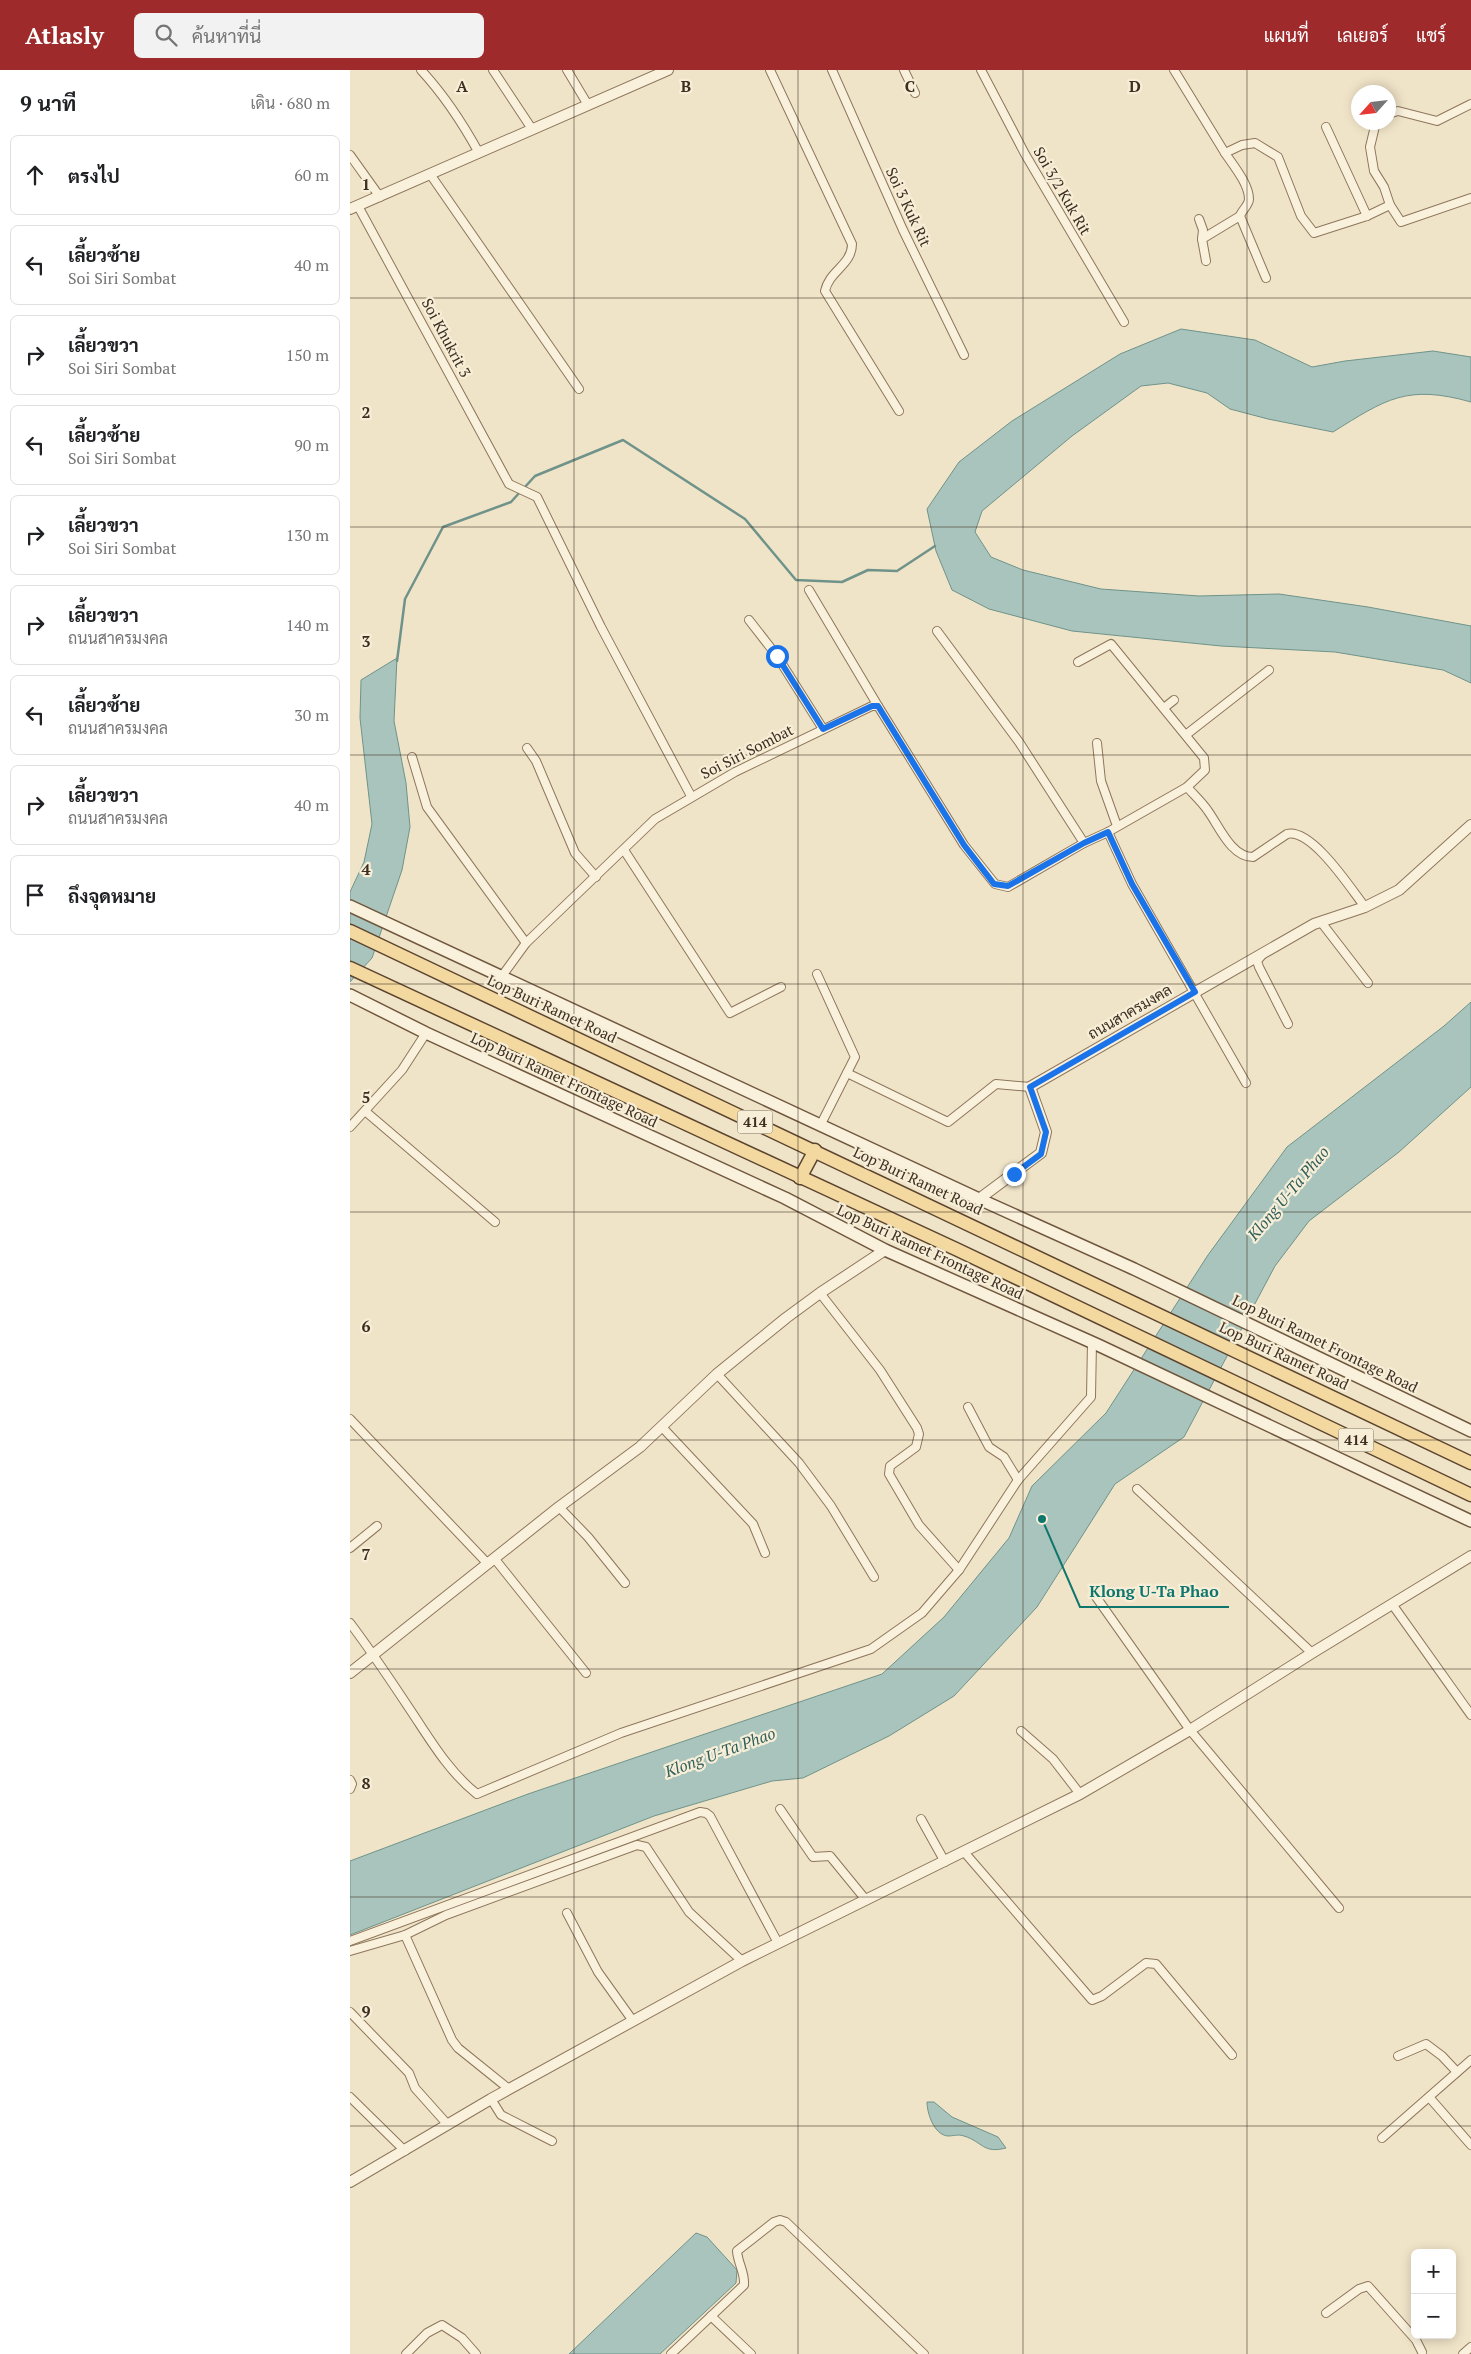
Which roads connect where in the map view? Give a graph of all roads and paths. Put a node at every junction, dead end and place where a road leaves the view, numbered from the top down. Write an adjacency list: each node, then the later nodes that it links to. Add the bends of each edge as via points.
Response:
1 (421, 70): 17 (street, via 459,115)
2 (493, 70): 15 (street)
3 (567, 70): 12 (street)
4 (668, 70): 12 (street)
5 (770, 70): 34 (street, via 852,244 849,260 830,280 825,291)
6 (832, 70): 32 (street, Soi 3 Kuk Rit, via 899,221)
7 (904, 70): 10 (street)
8 (981, 70): 31 (street, Soi 3/2 Kuk Rit, via 1024,154)
9 (1174, 70): 18 (street)
10 (915, 93)
11 (1471, 104): 13 (street, via 1438,121)
12 (588, 105): 15 (street)
13 (1396, 112)
14 (1326, 127): 26 (street)
15 (532, 129): 17 (street)
16 (1374, 130): 23 (street, via 1370,146 1374,171)
17 (479, 153): 20 (street)
18 (1225, 153): 25 (street, via 1249,197); 26 (street, via 1255,143 1278,157 1301,216 1314,233)
19 (350, 155): 21 (street)
20 (430, 174): 21 (street); 33 (street)
21 (380, 197): 24 (street)
22 (1471, 198): 23 (street, via 1401,222)
23 (1390, 205): 26 (street)
24 (354, 208): 49 (street, Soi Khukrit 3, via 509,484 537,497 601,628)
25 (1240, 216): 28 (street); 30 (street)
26 (1367, 216)
27 (1199, 219): 28 (street)
28 (1202, 239): 29 (street)
29 (1206, 261)
30 (1266, 278)
31 (1124, 322)
32 (964, 355)
33 (579, 389)
34 (899, 411)
35 (809, 590): 41 (street)
36 (749, 620): 43 (street, via 777,656)
37 (937, 630): 53 (street, via 1019,742)
38 (1078, 662): 42 (street, via 1111,644)
39 (1268, 670): 44 (street)
40 (1174, 700): 42 (street)
41 (878, 706): 43 (street, Soi Siri Sombat); 53 (street, via 964,845 994,884 1008,886)
42 (1164, 708): 44 (street)
43 (823, 729): 49 (street, Soi Siri Sombat)
44 (1187, 734): 48 (street, via 1204,758 1205,770)
45 (1097, 743): 51 (street, via 1100,781)
46 (527, 748): 55 (street, via 536,760 576,853)
47 (412, 757): 60 (street, via 427,807)
48 (1187, 787): 51 (street); 57 (street, via 1239,852 1253,857 1294,832 1323,854)
49 (691, 796): 54 (street, Soi Siri Sombat, via 655,818)
50 (1471, 825): 57 (street, ถนนสาครมงคล, via 1400,890)
51 (1117, 826): 52 (street)
52 (1108, 832): 53 (street); 67 (street, via 1132,884)
53 (1084, 843)
54 (624, 850): 55 (street, Soi Siri Sombat); 66 (street, via 730,1013)
55 (596, 877): 60 (street, Soi Siri Sombat)
56 (350, 906): 64 (main road, Lop Buri Ramet Frontage Road / 414)
57 (1366, 907): 58 (street, ถนนสาครมงคล)
58 (1321, 922): 61 (street, ถนนสาครมงคล); 65 (street)
59 (350, 931): 77 (main road, Lop Buri Ramet Road / 414)
60 (526, 943): 64 (street, Soi Siri Sombat)
61 (1262, 954): 67 (street, ถนนสาครมงคล); 69 (street, via 1257,961 1259,967)
62 (350, 968): 78 (main road, 414)
63 (817, 974): 71 (street, via 855,1057)
64 (502, 976): 75 (main road, Lop Buri Ramet Frontage Road / 414)
65 (1368, 983)
66 (782, 987)
67 (1195, 992): 72 (street); 73 (street, ถนนสาครมงคล)
68 (351, 996): 70 (main road, Lop Buri Ramet Frontage Road / 414)
69 (1288, 1024)
70 (426, 1033): 74 (street, via 402,1070); 81 (main road, Lop Buri Ramet Frontage Road / 414, via 785,1198)
71 (847, 1073): 73 (street, via 948,1122 996,1084); 75 (street)
72 (1246, 1083)
73 (1030, 1087): 79 (street, via 1046,1132 1041,1154)
74 (365, 1111): 76 (street); 80 (street)
75 (821, 1124): 79 (main road, Lop Buri Ramet Frontage Road / 414)
76 (350, 1127)
77 (815, 1150): 78 (main road); 89 (main road, Lop Buri Ramet Road / 414)
78 (800, 1178): 92 (main road, 414)
79 (978, 1199): 88 (main road, Lop Buri Ramet Frontage Road / 414, via 1134,1269)
80 (495, 1222)
81 (885, 1250): 82 (street); 83 (main road, Lop Buri Ramet Frontage Road / 414)
82 (820, 1293): 84 (street); 100 (street, via 880,1370 917,1428 916,1447 890,1466 889,1474 919,1525)
83 (1095, 1344): 90 (street, via 1091,1397); 94 (main road, Lop Buri Ramet Frontage Road / 414)
84 (717, 1374): 87 (street); 101 (street, via 799,1463)
85 (968, 1407): 90 (street, via 989,1447 1004,1457)
86 (350, 1419): 99 (street)
87 (662, 1427): 93 (street); 97 (street, via 753,1524)
88 (1471, 1431)
89 (1471, 1463)
90 (1018, 1480): 100 (street)
91 (1136, 1489): 106 (street)
92 (1471, 1495)
93 (559, 1507): 99 (street); 102 (street)
94 (1471, 1522)
95 (377, 1526): 96 (street)
96 (350, 1548)
97 (765, 1553)
98 (1471, 1556): 104 (street)
99 (491, 1561): 107 (street); 109 (street)
100 (959, 1570): 107 (street, via 922,1613 871,1649 621,1733 477,1794 461,1782 440,1755)
101 (874, 1578)
102 (625, 1583)
103 (1094, 1594): 111 (street)
104 (1392, 1604): 106 (street); 110 (street)
105 (350, 1623): 107 (street)
106 (1312, 1653): 111 (street)
107 (374, 1654): 108 (street)
108 (350, 1673)
109 (586, 1674)
110 (1471, 1715)
111 (1190, 1730): 115 (street); 121 (street)
112 (1021, 1731): 115 (street, via 1053,1759)
113 (350, 1780): 114 (street)
114 (350, 1789)
115 (1080, 1794): 118 (street)
116 (780, 1808): 120 (street, via 814,1857 830,1856)
117 (921, 1819): 119 (street)
118 (965, 1853): 119 (street); 130 (street, via 1092,2000 1146,1963 1156,1964)
119 (945, 1862): 120 (street)
120 (866, 1900): 125 (street)
121 (1339, 1908)
122 (567, 1913): 129 (street, via 598,1972)
123 (405, 1935): 126 (street); 127 (street, via 446,1916 637,1845 646,1847 690,1912); 134 (street, via 452,2040)
124 (350, 1941): 125 (street, via 700,1812 710,1816)
125 (778, 1943): 127 (street)
126 (350, 1952)
127 (742, 1961): 129 (street)
128 (350, 2012): 138 (street, via 410,2073 415,2088)
129 (633, 2021): 134 (street)
130 (1232, 2055)
131 (1398, 2056): 133 (street, via 1426,2044)
132 (1471, 2060): 133 (street)
133 (1457, 2072): 136 (street)
134 (509, 2089): 137 (street)
135 (350, 2097): 142 (street)
136 (1429, 2097): 139 (street); 141 (street)
137 (491, 2099): 138 (street); 140 (street, via 501,2115)
138 (448, 2126): 142 (street)
139 (1382, 2138)
140 (552, 2141)
141 (1471, 2145)
142 (405, 2151): 143 (street)
143 (350, 2182)
144 (1326, 2313): 147 (street, via 1368,2286 1416,2340)
145 (711, 2316): 150 (street); 151 (street); 152 (street, via 744,2285 745,2274 737,2259 737,2251 780,2220 786,2222)
146 (1471, 2347): 153 (street)
147 (1421, 2353)
148 (406, 2354): 149 (street, via 427,2333 442,2325 462,2338)
149 (476, 2354)
150 (671, 2354)
151 (752, 2354)
152 (924, 2354)
153 (1463, 2354)

